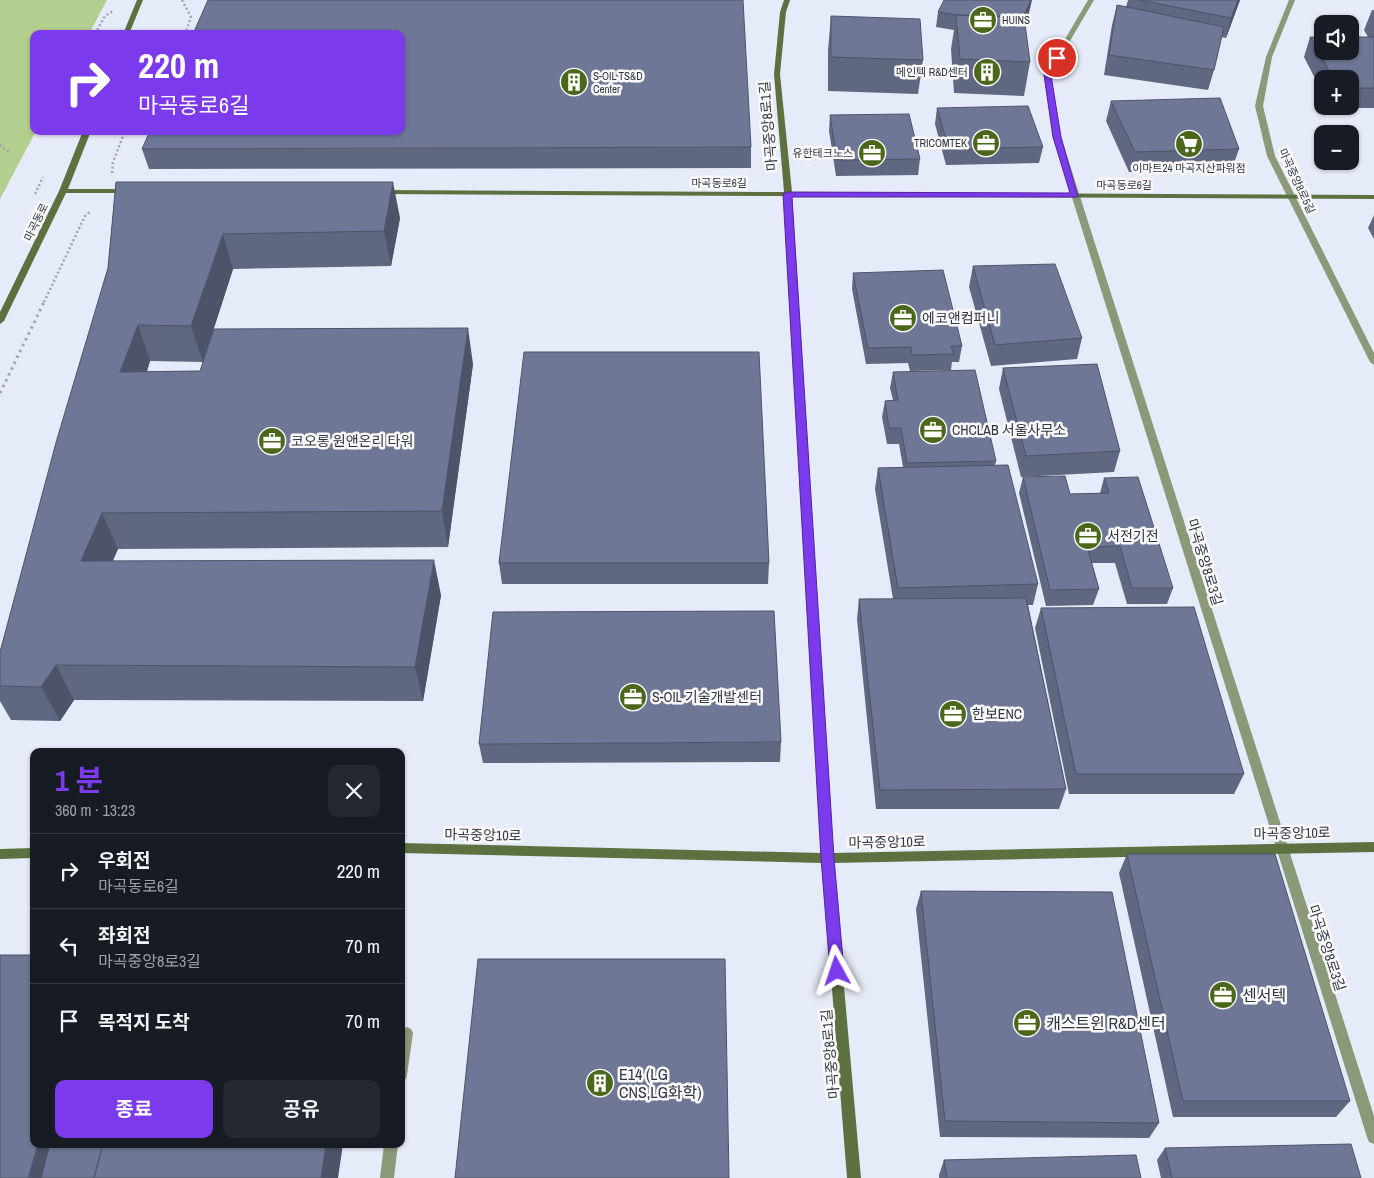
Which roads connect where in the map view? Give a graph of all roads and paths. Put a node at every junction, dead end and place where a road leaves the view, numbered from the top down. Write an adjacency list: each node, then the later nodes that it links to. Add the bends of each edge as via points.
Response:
1 (140, 0): 6 (street)
2 (182, 0): 7 (path, via 192,17)
3 (788, 0): 16 (street, 마곡중앙8로1길, via 783,12 777,74)
4 (1091, 0): 17 (street, 마곡중앙8로3길, via 1048,75 1057,137)
5 (1292, 0): 18 (street, 마곡중앙8로5길, via 1269,57 1259,106 1271,156)
6 (128, 30)
7 (187, 30)
8 (85, 135): 12 (street, 마곡동로)
9 (122, 135): 13 (path)
10 (0, 145): 11 (path)
11 (8, 152)
12 (64, 191): 13 (street); 20 (street, 마곡동로)
13 (103, 191): 14 (street); 22 (path, via 97,205 85,216)
14 (133, 191)
15 (371, 192): 16 (street, 마곡동로6길)
16 (788, 194): 17 (street, 마곡동로6길); 28 (street, 마곡중앙8로1길)
17 (1075, 196): 18 (street, 마곡동로6길); 25 (street, 마곡중앙8로3길)
18 (1292, 197): 19 (street, 마곡동로6길); 21 (street, 마곡중앙8로5길)
19 (1374, 197)
20 (0, 321)
21 (1374, 362)
22 (0, 393)
23 (1374, 847): 25 (street, 마곡중앙10로)
24 (405, 848): 28 (street, 마곡중앙10로)
25 (1281, 848): 28 (street, 마곡중앙10로); 31 (street, 마곡중앙8로3길)
26 (30, 853): 27 (street)
27 (0, 854)
28 (827, 858): 34 (street, 마곡중앙8로1길)
29 (407, 1033): 30 (street)
30 (405, 1047)
31 (1374, 1137)
32 (390, 1148): 33 (street)
33 (386, 1178)
34 (854, 1178)

